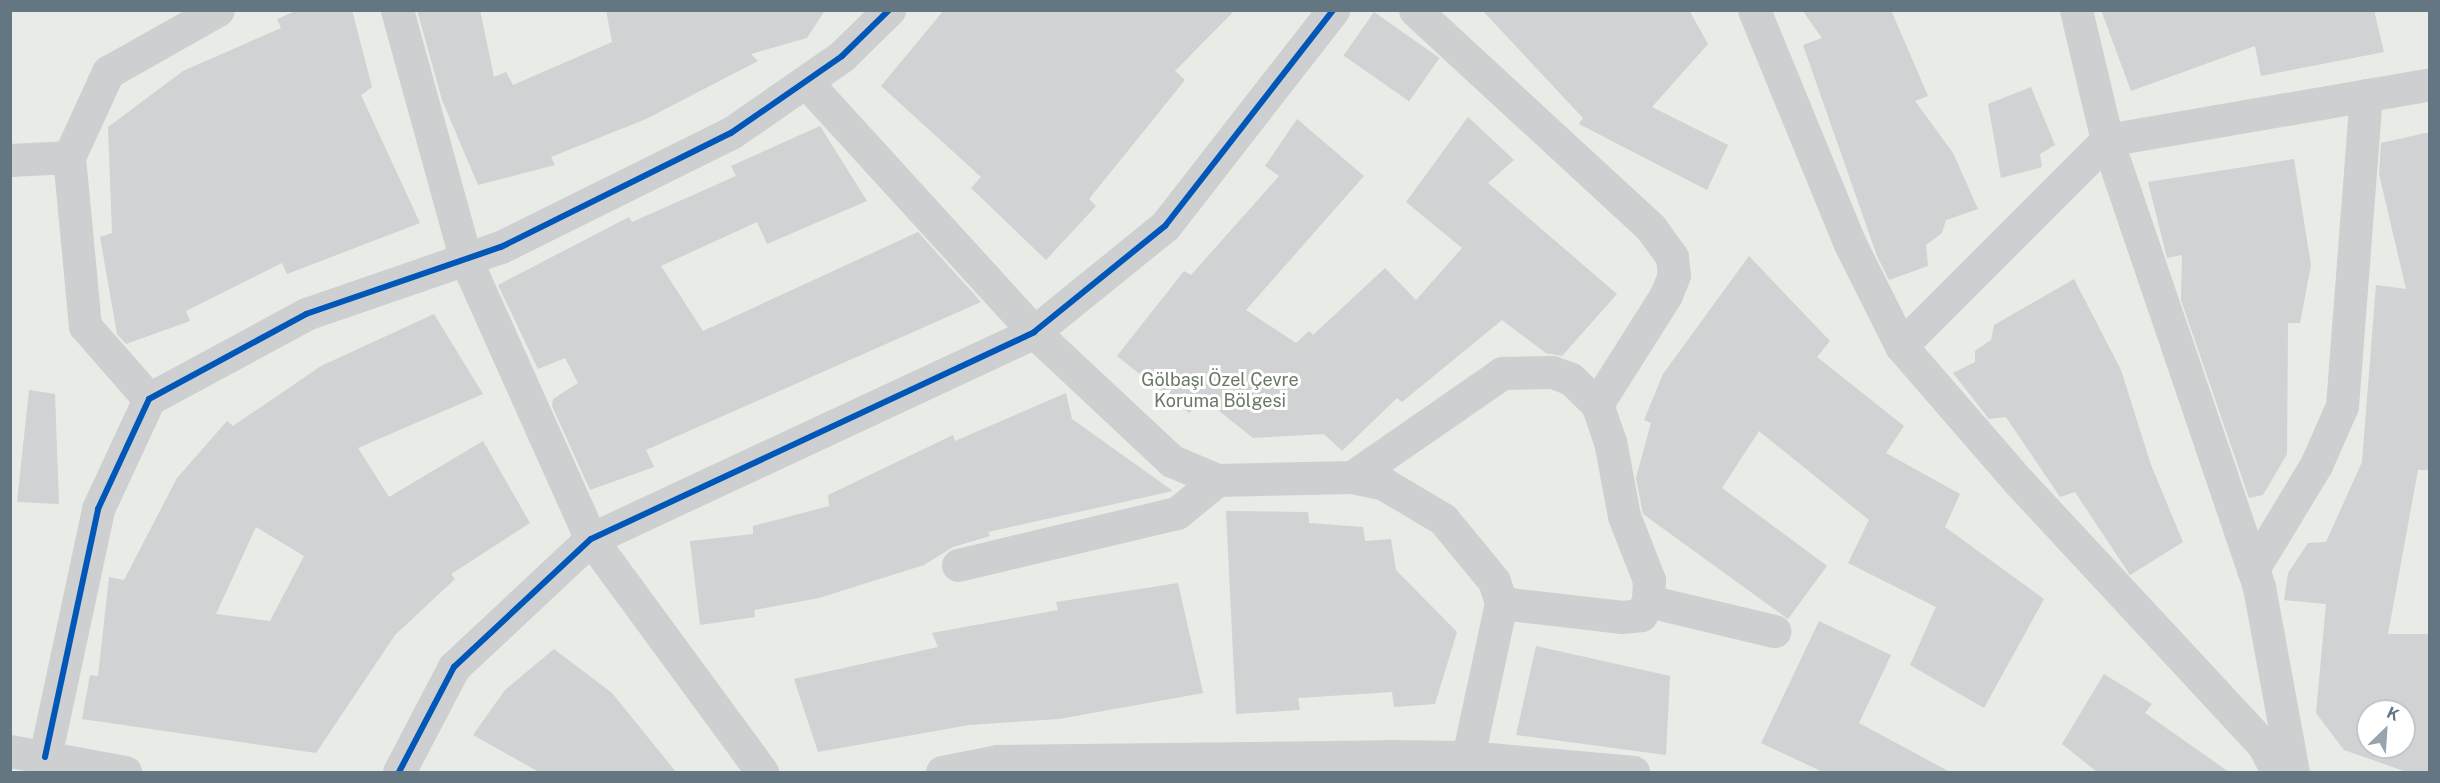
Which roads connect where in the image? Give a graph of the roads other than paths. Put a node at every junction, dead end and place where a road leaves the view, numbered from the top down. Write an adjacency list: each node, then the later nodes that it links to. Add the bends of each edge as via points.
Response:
1 (218, 10): 12 (street, via 108,72)
2 (397, 10): 14 (street)
3 (889, 10): 8 (street, via 842,56)
4 (1333, 10): 15 (street, via 1165,226)
5 (1415, 10): 18 (street, via 1651,228 1672,257 1674,275 1666,295)
6 (1754, 10): 16 (street, via 1850,244)
7 (2076, 10): 11 (street)
8 (806, 82): 14 (street, via 730,133); 15 (street)
9 (2430, 84): 10 (street)
10 (2366, 95): 11 (street); 23 (street, via 2342,406 2316,465)
11 (2107, 140): 16 (street); 23 (street)
12 (69, 157): 13 (street); 17 (street, via 85,326)
13 (10, 160)
14 (466, 260): 17 (street, via 306,314); 21 (street)
15 (1034, 332): 20 (street, via 1172,461); 21 (street)
16 (1901, 346): 36 (street, via 2019,482 2264,746)
17 (149, 399): 28 (street, via 98,509)
18 (1597, 404): 19 (street, via 1571,379 1552,372 1502,373); 24 (street, via 1624,516 1649,580)
19 (1352, 477): 20 (street); 25 (street, via 1384,484 1443,519 1494,581)
20 (1217, 480): 22 (street, via 1177,513)
21 (591, 539): 32 (street, via 454,668); 33 (street)
22 (958, 565)
23 (2253, 569): 37 (street)
24 (1648, 601): 25 (street, via 1641,615 1622,617); 26 (street)
25 (1501, 603): 29 (street)
26 (1774, 631)
27 (10, 751): 28 (street)
28 (45, 757): 31 (street)
29 (1468, 757): 30 (street); 35 (street)
30 (1387, 764): 34 (street, via 998,761)
31 (111, 771)
32 (399, 772)
33 (762, 772)
34 (942, 772)
35 (1633, 772)
36 (2277, 772)
37 (2293, 772)

